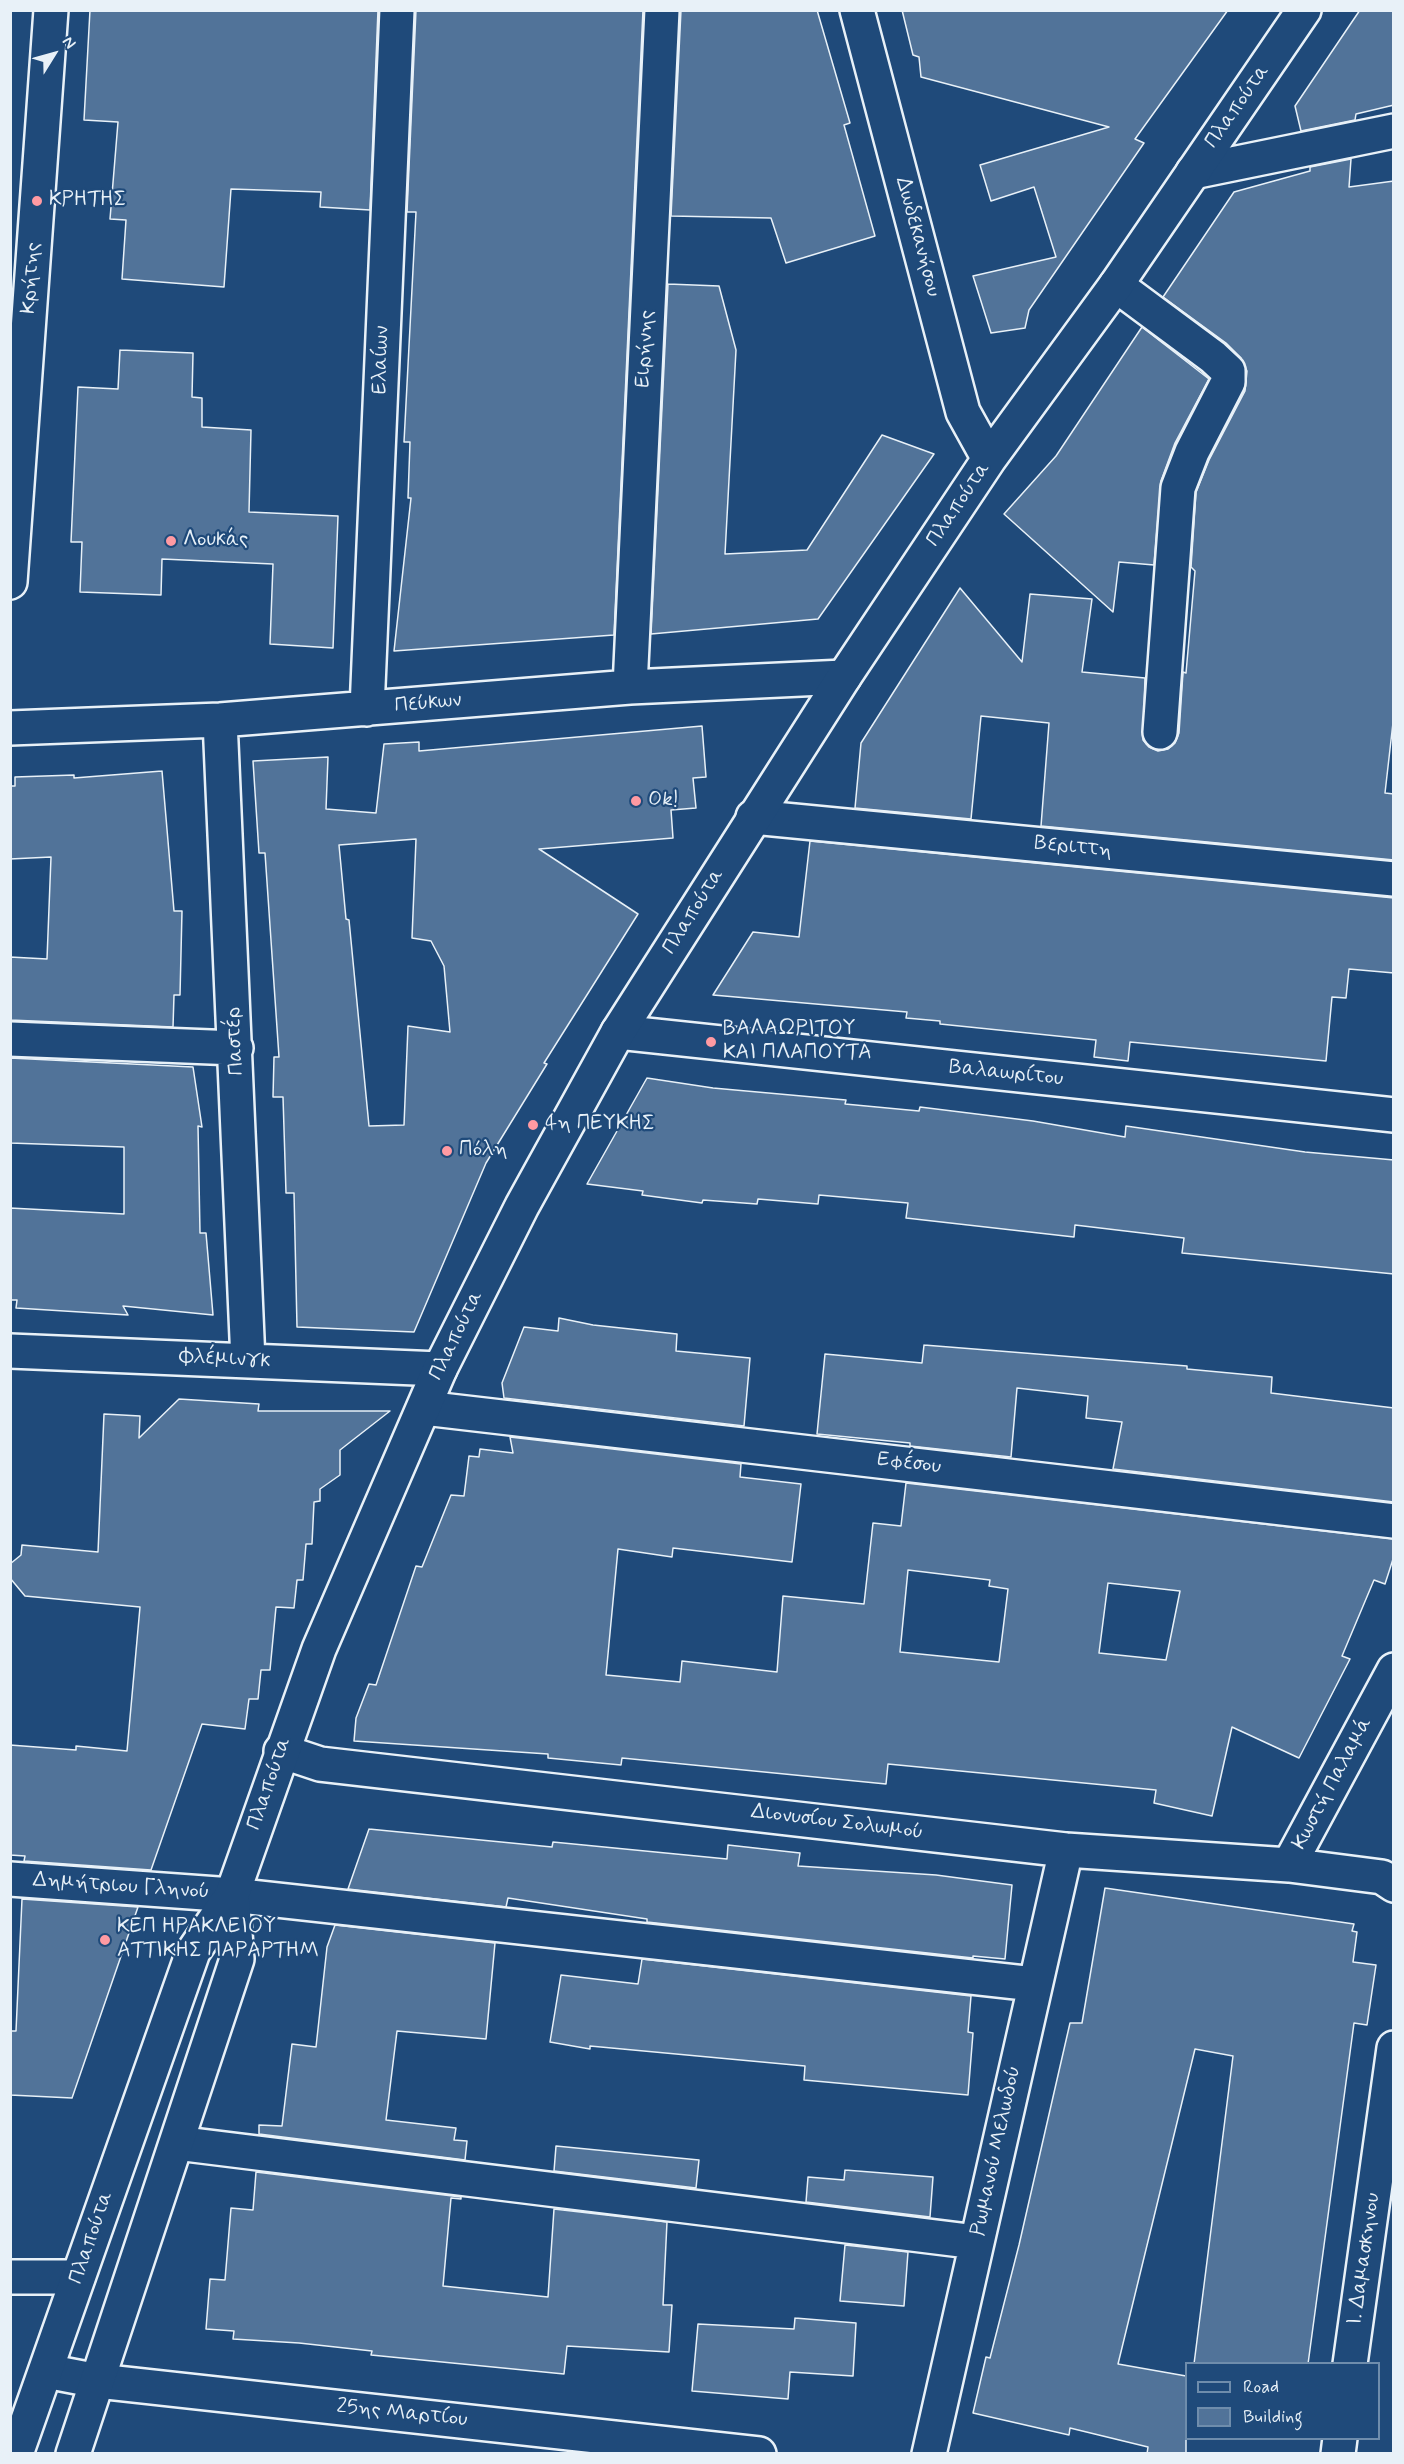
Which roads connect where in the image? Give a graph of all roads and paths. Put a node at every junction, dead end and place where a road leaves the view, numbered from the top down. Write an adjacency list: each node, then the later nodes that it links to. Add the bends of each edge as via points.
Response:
1 (51, 10): 10 (street, Κρήτης)
2 (397, 10): 13 (street, Ελαίων)
3 (662, 10): 12 (street, Ειρήνης)
4 (857, 10): 9 (street, Δωδεκανήσου, via 963,412)
5 (1304, 10): 7 (street, Πλαπούτα)
6 (1394, 131): 7 (street)
7 (1193, 172): 8 (street, Πλαπούτα)
8 (1116, 285): 9 (street, Πλαπούτα); 16 (street, via 1228,371 1228,382 1178,488)
9 (989, 459): 11 (street, Πλαπούτα)
10 (10, 582)
11 (844, 677): 12 (street, Πεύκων); 17 (street, Πλαπούτα)
12 (630, 687): 13 (street, Πεύκων)
13 (367, 709): 14 (street, Πεύκων)
14 (220, 720): 15 (street, Πεύκων); 21 (street, Παστέρ)
15 (10, 728)
16 (1160, 732)
17 (753, 817): 18 (street, Βεριττη); 19 (street, Πλαπούτα)
18 (1394, 879)
19 (618, 1032): 22 (street, Βαλαωρίτου); 25 (street, Πλαπούτα, via 522,1206)
20 (10, 1039): 21 (street)
21 (236, 1048): 24 (street, Παστέρ)
22 (1394, 1115)
23 (10, 1351): 24 (street, Φλέμινγκ)
24 (248, 1361): 25 (street, Φλέμινγκ)
25 (440, 1369): 26 (street, Πλαπούτα)
26 (423, 1408): 27 (street, Εφέσου); 29 (street, Πλαπούτα, via 319,1649)
27 (1394, 1521)
28 (1394, 1670): 31 (street, Κωστή Παλαμά)
29 (281, 1750): 30 (street, Διονυσίου Σολωμού, via 320,1764); 34 (street, Πλαπούτα)
30 (1066, 1850): 31 (street, Διονυσίου Σολωμού); 35 (street, Ρωμανού Μελωδού)
31 (1289, 1865): 33 (street, Διονυσίου Σολωμού, via 1382,1877)
32 (10, 1879): 34 (street, Δημήτριου Γληνού)
33 (1394, 1885)
34 (232, 1895): 35 (street, Δημήτριου Γληνού); 37 (street, Πλαπούτα, via 237,1959); 40 (street, Πλαπούτα, via 192,1952)
35 (1034, 1984): 38 (street, Ρωμανού Μελωδού)
36 (1394, 2048): 41 (street, Ι. Δαμασκηνου)
37 (177, 2143): 38 (street); 43 (street, Πλαπούτα)
38 (977, 2242): 47 (street, Ρωμανού Μελωδού)
39 (10, 2277): 40 (street)
40 (78, 2277): 42 (street, Πλαπούτα)
41 (1350, 2362)
42 (46, 2371): 43 (street, 25ης Μαρτίου); 44 (street, Πλαπούτα)
43 (98, 2381): 45 (street, Πλαπούτα); 46 (street, 25ης Μαρτίου)
44 (16, 2454)
45 (73, 2454)
46 (759, 2454)
47 (929, 2454)

